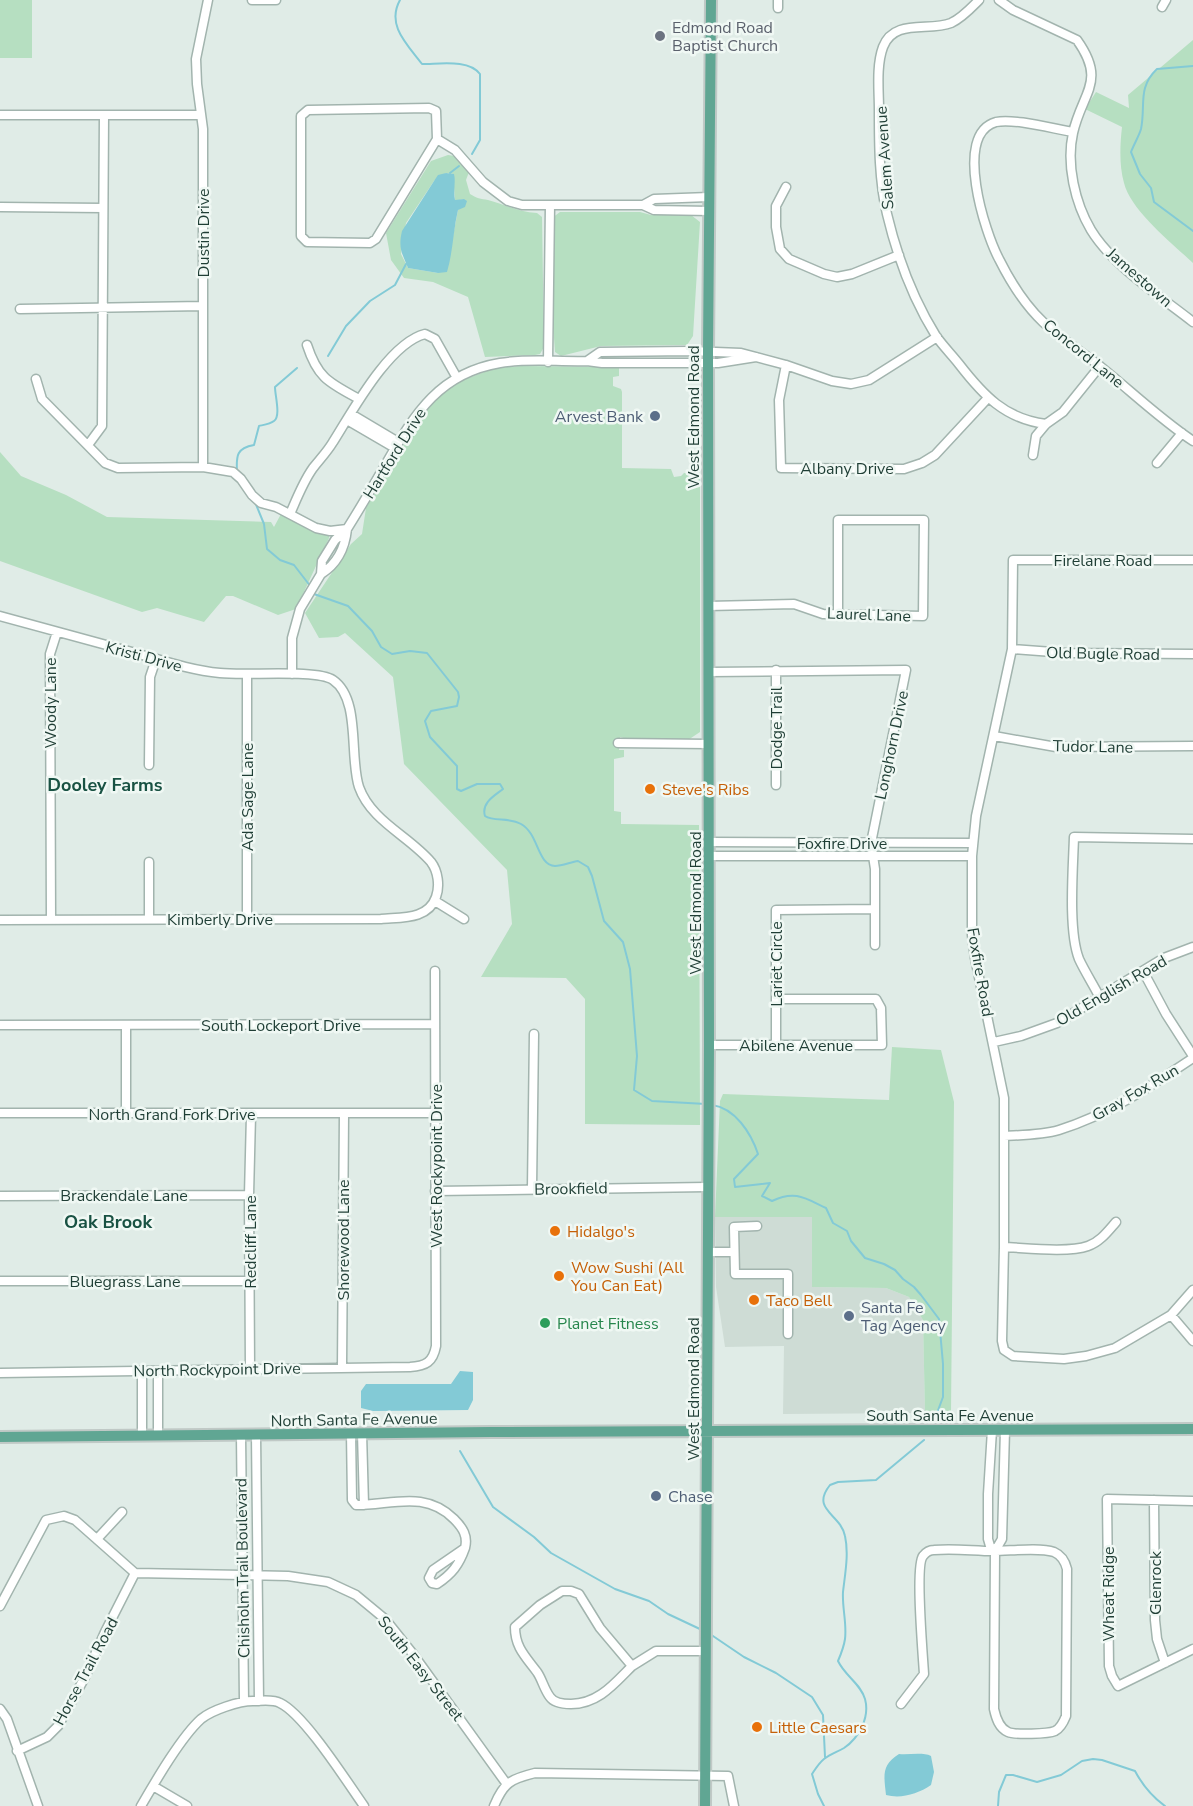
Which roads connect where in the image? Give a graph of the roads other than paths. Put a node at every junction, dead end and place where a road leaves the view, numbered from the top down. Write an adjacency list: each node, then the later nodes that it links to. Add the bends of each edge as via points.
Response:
1 (208, 0): 9 (street, Dustin Drive, via 196,59)
2 (252, 0): 3 (street)
3 (276, 0)
4 (711, 0): 13 (main road, West Edmond Road)
5 (979, 0): 19 (street, Salem Avenue, via 953,22 938,27 906,28 892,34 883,46 879,63 881,176 886,213)
6 (999, 0): 10 (street, Jamestown, via 1077,40 1084,50 1093,76)
7 (0, 115): 8 (street)
8 (104, 115): 9 (street); 17 (street)
9 (201, 115): 20 (street, Dustin Drive)
10 (1073, 132): 23 (street, Jamestown, via 1069,153 1073,181 1091,231 1123,267); 32 (street, Concord Lane, via 1012,121 996,122 985,128 975,148 977,188 987,232 1017,290 1043,322)
11 (437, 140): 11 (street, via 436,111 429,108 308,110 301,116 301,236 307,242 370,243 376,239); 15 (street, via 455,150 483,182 508,201)
12 (786, 187): 19 (street, via 776,206 776,227 780,249 789,259 837,277)
13 (710, 197): 14 (street, via 654,199); 18 (main road, West Edmond Road)
14 (643, 205): 15 (street); 18 (street, via 654,210)
15 (550, 206): 28 (street)
16 (0, 207): 17 (street)
17 (103, 208): 21 (street)
18 (710, 211): 26 (main road, West Edmond Road)
19 (899, 255): 24 (street, Salem Avenue)
20 (203, 306): 21 (street); 45 (street, Dustin Drive)
21 (103, 308): 22 (street); 41 (street, via 102,426)
22 (20, 309)
23 (1193, 322)
24 (937, 337): 31 (street, Hartford Drive, via 860,383 832,381); 36 (street, Salem Avenue)
25 (307, 345): 35 (street, via 322,376)
26 (708, 351): 27 (street, Hartford Drive); 29 (street, Hartford Drive, via 600,352); 30 (main road, West Edmond Road)
27 (756, 357): 30 (street, Hartford Drive); 31 (street, Hartford Drive)
28 (548, 362): 29 (street, Hartford Drive); 33 (street, Hartford Drive, via 501,363)
29 (587, 362): 30 (street, Hartford Drive)
30 (708, 363): 50 (main road, West Edmond Road)
31 (786, 365): 36 (street, Albany Drive, via 779,400 781,468 904,469 922,463 935,455)
32 (1100, 366): 38 (street, via 1063,412); 39 (street, Concord Lane)
33 (457, 378): 35 (street, via 435,339 425,334 393,357); 42 (street, Hartford Drive, via 428,400)
34 (36, 379): 41 (street, via 42,399)
35 (359, 399): 37 (street)
36 (987, 399): 38 (street, Salem Avenue, via 1030,422)
37 (349, 417): 42 (street); 46 (street, via 300,489)
38 (1046, 424): 43 (street, via 1036,436)
39 (1182, 433): 40 (street, Concord Lane); 44 (street)
40 (1193, 441)
41 (88, 445): 45 (street, via 105,463 118,468)
42 (396, 445): 47 (street, Hartford Drive)
43 (1033, 455)
44 (1157, 463)
45 (203, 467): 46 (street, via 233,472 261,503)
46 (290, 514): 47 (street, via 316,528)
47 (347, 529): 59 (street, Hartford Drive, via 322,561 321,574 300,609 291,638)
48 (1013, 560): 49 (street, Firelane Road); 54 (street, Foxfire Road)
49 (1193, 560)
50 (708, 606): 51 (street, Laurel Lane, via 795,604); 58 (main road, West Edmond Road)
51 (838, 615): 51 (street, Laurel Lane, via 838,520 924,520 923,616)
52 (0, 616): 53 (street, Kristi Drive)
53 (57, 632): 56 (street, Kristi Drive); 81 (street, Woody Lane, via 50,654)
54 (1012, 649): 55 (street, Old Bugle Road); 61 (street, Foxfire Road)
55 (1193, 654)
56 (156, 659): 60 (street, Kristi Drive, via 216,673); 65 (street, via 150,677)
57 (776, 670): 58 (street, Longhorn Drive); 66 (street, Dodge Trail); 69 (street, Longhorn Drive, via 906,670)
58 (709, 672): 63 (main road, West Edmond Road)
59 (291, 674): 60 (street, Kristi Drive); 75 (street, Kristi Drive, via 324,675 346,695 363,797 433,863 439,888)
60 (247, 675): 78 (street, Ada Sage Lane)
61 (994, 736): 64 (street, Tudor Lane, via 1056,747); 70 (street, Foxfire Road)
62 (618, 743): 63 (street)
63 (709, 744): 68 (main road, West Edmond Road)
64 (1193, 746)
65 (149, 765)
66 (776, 785)
67 (1193, 838): 86 (street, via 1074,837 1073,929 1079,958)
68 (710, 842): 69 (street, Foxfire Drive); 71 (main road, West Edmond Road)
69 (870, 843): 70 (street, Foxfire Drive); 72 (street, Longhorn Drive)
70 (974, 843): 73 (street, Foxfire Road)
71 (710, 856): 72 (street, Foxfire Drive); 94 (main road, West Edmond Road)
72 (873, 856): 73 (street, Foxfire Drive); 76 (street, Longhorn Drive)
73 (972, 856): 92 (street, Foxfire Road, via 972,935)
74 (149, 862): 77 (street)
75 (435, 901): 78 (street, Kimberly Drive, via 411,917); 79 (street)
76 (875, 909): 82 (street, Longhorn Drive); 87 (street, Lariet Circle, via 776,910)
77 (149, 919): 78 (street, Kimberly Drive); 81 (street, Kimberly Drive)
78 (247, 919)
79 (464, 919)
80 (0, 920): 81 (street, Kimberly Drive)
81 (51, 920)
82 (876, 945)
83 (1193, 947): 85 (street, Old English Road, via 1164,957)
84 (435, 971): 88 (street, West Rockypoint Drive)
85 (1143, 971): 86 (street, Old English Road); 95 (street)
86 (1099, 996): 92 (street, Old English Road, via 1056,1023)
87 (776, 999): 93 (street, Lariet Circle); 93 (street, Abilene Avenue, via 876,999 882,1008 882,1045)
88 (435, 1024): 90 (street, South Lockeport Drive); 98 (street, West Rockypoint Drive)
89 (0, 1025): 90 (street, South Lockeport Drive)
90 (126, 1025): 97 (street)
91 (534, 1034): 103 (street)
92 (994, 1042): 101 (street, Foxfire Road, via 1004,1098)
93 (776, 1044): 94 (street, Abilene Avenue)
94 (709, 1045): 102 (main road, West Edmond Road)
95 (1193, 1057): 101 (street, Gray Fox Run, via 1152,1086 1101,1114 1057,1131)
96 (0, 1113): 97 (street, North Grand Fork Drive)
97 (126, 1113): 99 (street, North Grand Fork Drive)
98 (436, 1113): 100 (street, North Grand Fork Drive); 104 (street, West Rockypoint Drive)
99 (251, 1114): 100 (street, North Grand Fork Drive); 105 (street, Redcliff Lane)
100 (344, 1114): 119 (street, Shorewood Lane)
101 (1004, 1136): 109 (street, Foxfire Road)
102 (707, 1187): 103 (street, Brookfield); 110 (main road, West Edmond Road)
103 (532, 1188): 104 (street, Brookfield)
104 (435, 1191): 118 (street, West Rockypoint Drive, via 436,1346)
105 (249, 1195): 106 (street, Brackendale Lane); 113 (street, Redcliff Lane)
106 (0, 1196)
107 (1116, 1222): 109 (street, via 1088,1246)
108 (757, 1226): 111 (street, via 734,1227)
109 (1004, 1247): 115 (street, Foxfire Road, via 1002,1341 1004,1350 1013,1356 1086,1356 1115,1348)
110 (707, 1252): 111 (street); 127 (main road, West Edmond Road)
111 (734, 1252): 116 (street, via 735,1274 788,1274)
112 (0, 1281): 113 (street, Bluegrass Lane)
113 (250, 1281): 120 (street, Redcliff Lane)
114 (1193, 1290): 115 (street)
115 (1171, 1315): 117 (street)
116 (788, 1334)
117 (1193, 1341)
118 (432, 1360): 119 (street, North Rockypoint Drive, via 422,1366)
119 (342, 1367): 120 (street, North Rockypoint Drive)
120 (250, 1369): 122 (street, North Rockypoint Drive)
121 (142, 1371): 122 (street, North Rockypoint Drive); 123 (street, North Rockypoint Drive); 131 (street)
122 (158, 1371): 132 (street)
123 (0, 1373)
124 (1193, 1429): 126 (main road, South Santa Fe Avenue)
125 (992, 1430): 126 (main road, South Santa Fe Avenue); 127 (main road, South Santa Fe Avenue); 135 (street)
126 (1005, 1430): 134 (street)
127 (708, 1431): 128 (main road, North Santa Fe Avenue); 149 (main road, West Edmond Road)
128 (357, 1433): 130 (main road, North Santa Fe Avenue); 142 (street, via 364,1505 435,1504 465,1532)
129 (241, 1435): 130 (main road, North Santa Fe Avenue); 132 (main road, North Santa Fe Avenue); 145 (street, Chisholm Trail Boulevard)
130 (256, 1435): 146 (street, Chisholm Trail Boulevard)
131 (142, 1436): 132 (main road, North Santa Fe Avenue); 133 (main road, North Santa Fe Avenue)
132 (158, 1436)
133 (0, 1437)
134 (1004, 1458): 135 (street); 138 (street)
135 (990, 1463): 139 (street)
136 (1154, 1500): 137 (street); 150 (street, Glenrock, via 1155,1620 1159,1649); 150 (street, Wheat Ridge, via 1107,1499 1109,1666 1118,1686)
137 (1193, 1501)
138 (1002, 1506): 139 (street); 143 (street, via 1002,1539)
139 (988, 1509): 143 (street, via 988,1539)
140 (122, 1512): 141 (street)
141 (97, 1539): 144 (street); 147 (street, via 75,1520 64,1516 46,1520)
142 (465, 1548): 142 (street, via 433,1570 429,1578 432,1583 437,1584 454,1570)
143 (995, 1551): 143 (street, via 1051,1551 1066,1565 1067,1704 1066,1716 1056,1731 1009,1732 996,1718); 154 (street, via 932,1550 920,1559 924,1674)
144 (135, 1573): 145 (street, South Easy Street); 156 (street, Horse Trail Road, via 58,1726 47,1737)
145 (242, 1576): 146 (street, South Easy Street); 152 (street, Chisholm Trail Boulevard)
146 (257, 1576): 153 (street, Chisholm Trail Boulevard); 158 (street, South Easy Street, via 328,1582 356,1595 413,1654)
147 (0, 1606)
148 (1193, 1649): 150 (street)
149 (706, 1651): 151 (street, via 656,1651); 157 (main road, West Edmond Road)
150 (1166, 1663)
151 (632, 1666): 151 (street, via 600,1628 579,1594 571,1591 549,1598 515,1627 517,1645 556,1702 586,1704 613,1686)
152 (244, 1701): 153 (street); 159 (street, via 203,1718)
153 (259, 1701): 163 (street, via 279,1702 296,1716)
154 (901, 1704)
155 (0, 1709): 156 (street)
156 (18, 1751): 160 (street)
157 (705, 1776): 158 (street, via 535,1773); 165 (main road, West Edmond Road); 166 (street, via 728,1776)
158 (507, 1783): 164 (street)
159 (153, 1786): 161 (street); 162 (street)
160 (38, 1806)
161 (141, 1806)
162 (187, 1806)
163 (364, 1806)
164 (494, 1806)
165 (705, 1806)
166 (734, 1806)

